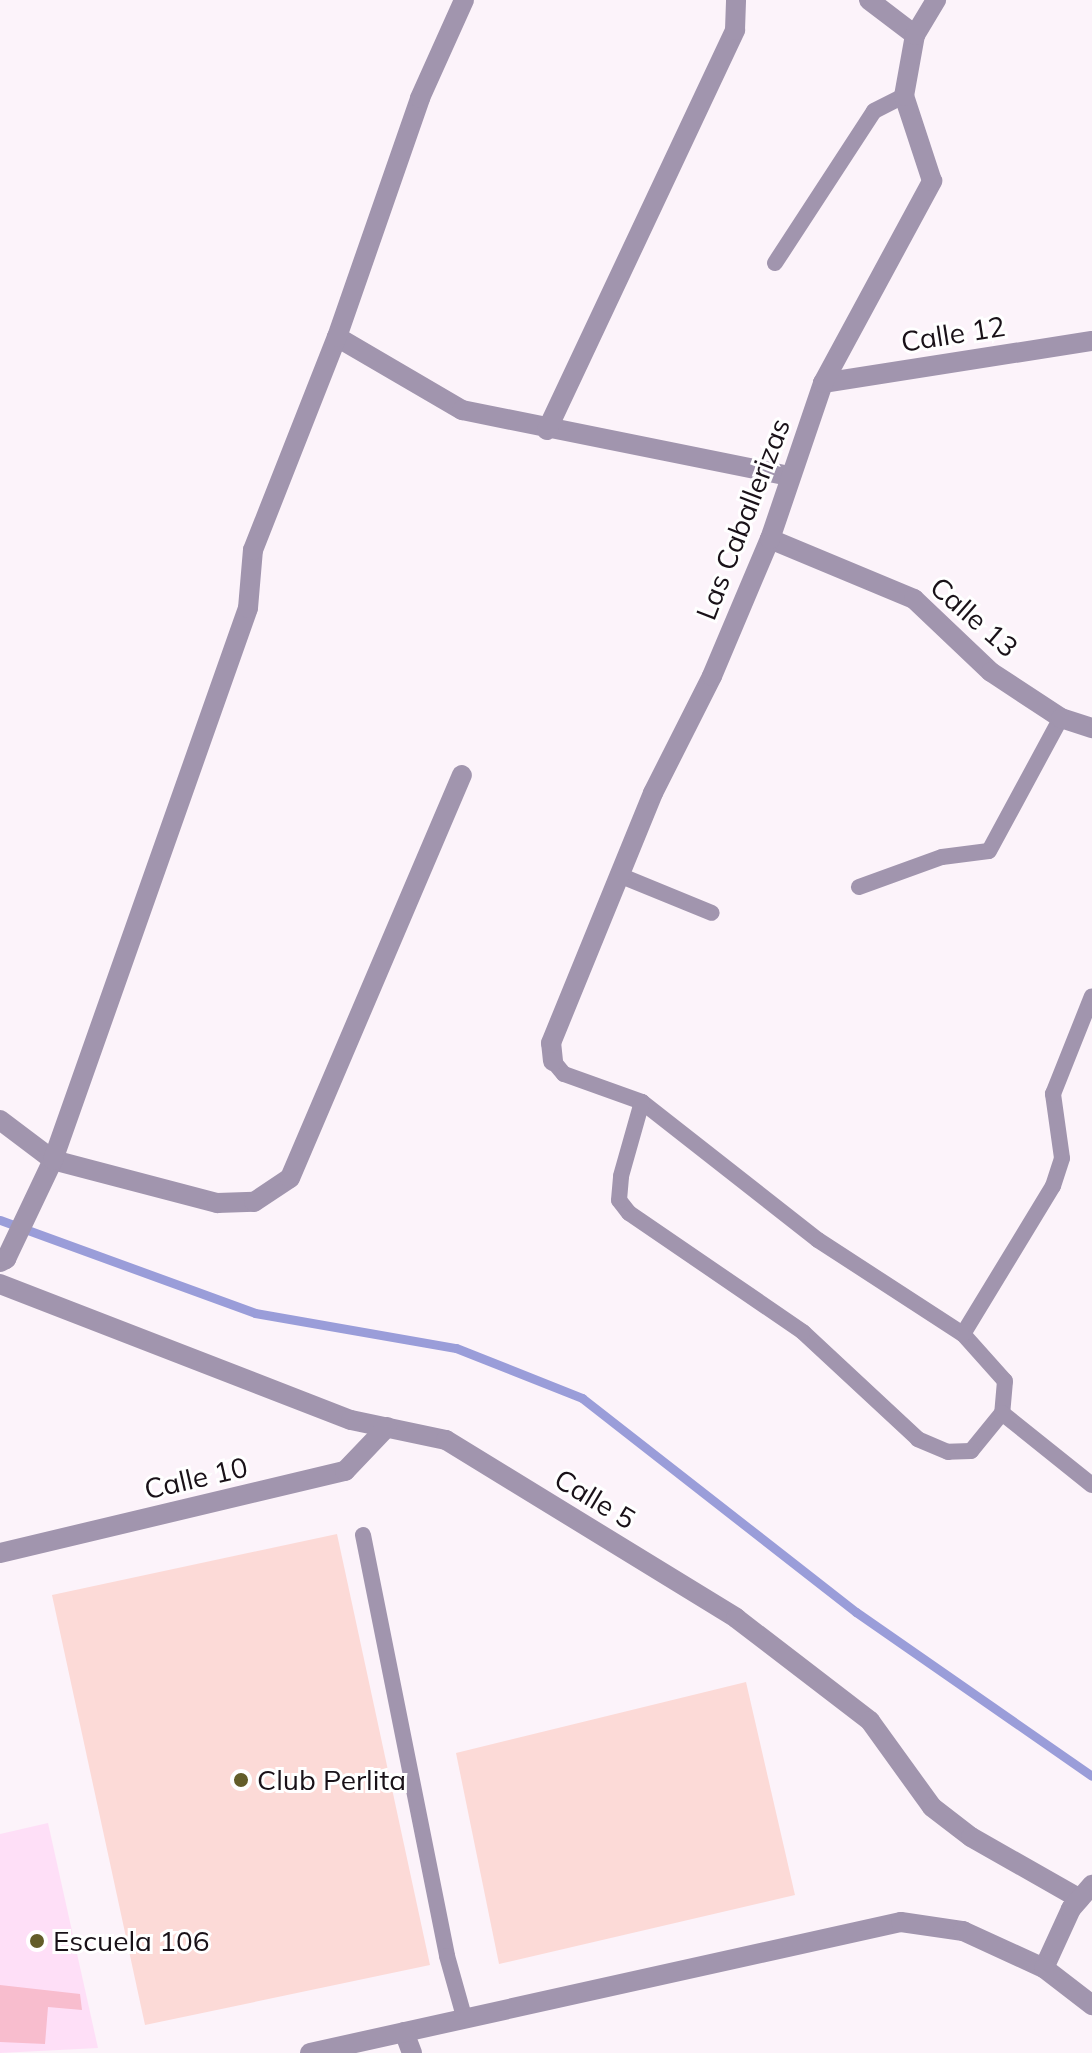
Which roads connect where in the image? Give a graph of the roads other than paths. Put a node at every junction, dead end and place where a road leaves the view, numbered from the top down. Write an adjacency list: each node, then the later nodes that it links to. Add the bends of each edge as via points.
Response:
1 (464, 0): 8 (street, via 420,98)
2 (736, 0): 11 (street, via 735,30)
3 (869, 0): 5 (street)
4 (936, 0): 5 (street, Las Caballerizas)
5 (915, 35): 6 (street, Las Caballerizas)
6 (904, 96): 7 (lane, via 874,111); 10 (street, Las Caballerizas, via 932,181)
7 (775, 263)
8 (337, 337): 11 (street, via 462,410); 24 (street, via 253,550 248,608)
9 (1092, 341): 10 (street, Calle 12)
10 (823, 383): 12 (street, Las Caballerizas)
11 (547, 430): 12 (street)
12 (790, 476): 13 (street, Las Caballerizas)
13 (770, 539): 14 (street, Calle 13, via 914,599 991,672); 17 (street, Las Caballerizas)
14 (1061, 718): 15 (street, Calle 13); 18 (lane, via 989,851 942,857)
15 (1092, 728)
16 (462, 775): 24 (street, via 290,1178 254,1202 217,1203)
17 (619, 875): 19 (lane); 21 (street, Las Caballerizas, via 551,1043)
18 (859, 887)
19 (712, 913)
20 (1092, 996): 27 (lane, via 1053,1094 1062,1158 1053,1186)
21 (553, 1061): 22 (lane, via 564,1074)
22 (642, 1102): 27 (lane, via 818,1240); 28 (lane, via 621,1176 619,1200 629,1213 803,1332 918,1439 948,1452 971,1451)
23 (0, 1120): 24 (street)
24 (53, 1160): 25 (street)
25 (0, 1262)
26 (0, 1284): 29 (street, Calle 5, via 351,1420)
27 (963, 1334): 28 (lane, via 1005,1381)
28 (1002, 1413): 30 (lane)
29 (387, 1427): 32 (street, Calle 10, via 345,1471); 33 (street, Calle 5, via 446,1440 736,1618 870,1721 932,1807 971,1837)
30 (1092, 1485)
31 (363, 1535): 36 (lane, via 447,1956)
32 (0, 1553)
33 (1086, 1892): 34 (street)
34 (1044, 1968): 35 (street); 36 (street, via 963,1931 901,1922)
35 (1092, 2005)
36 (465, 2020): 37 (street)
37 (404, 2032): 38 (street); 39 (street)
38 (310, 2053)
39 (412, 2053)

